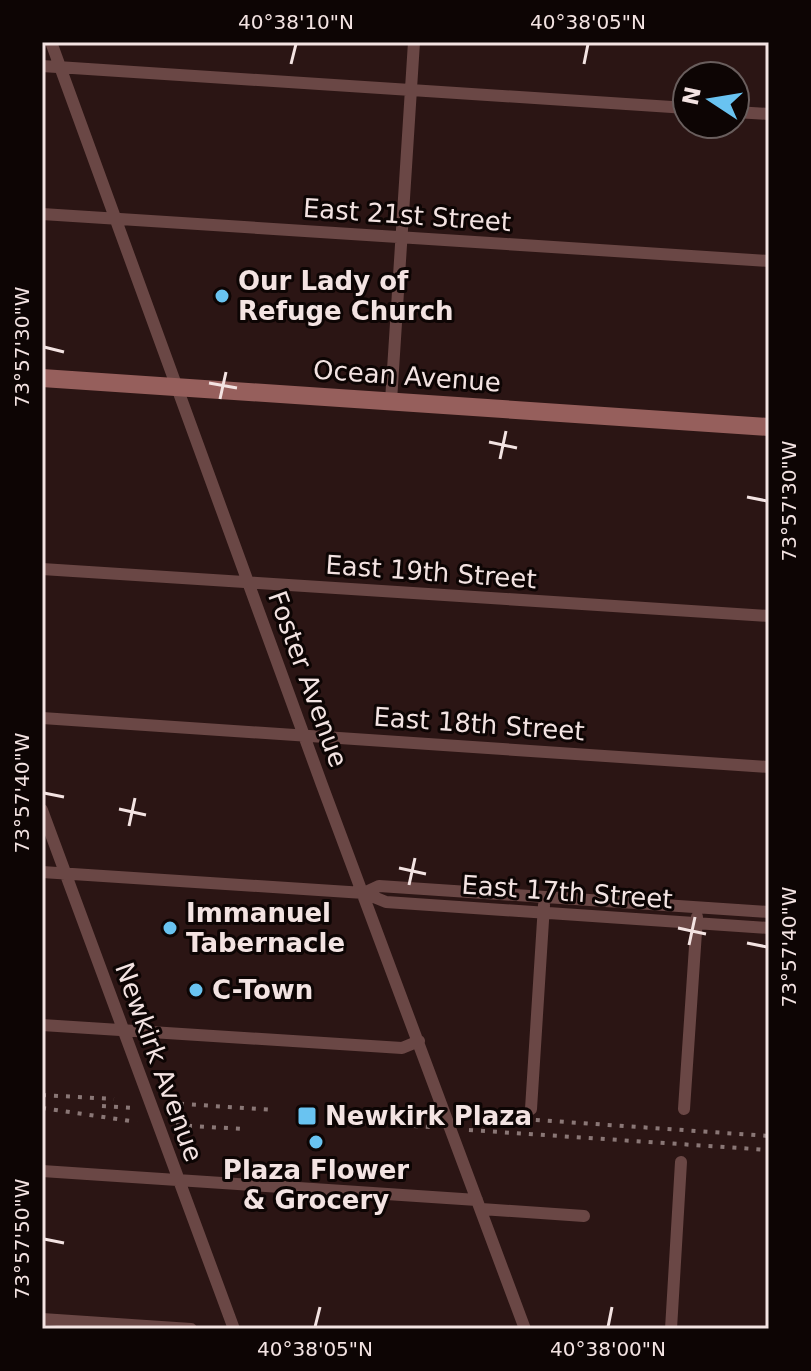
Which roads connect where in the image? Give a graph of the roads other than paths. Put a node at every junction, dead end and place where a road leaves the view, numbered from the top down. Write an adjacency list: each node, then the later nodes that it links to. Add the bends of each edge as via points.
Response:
1 (51, 42): 4 (street, Foster Avenue)
2 (414, 42): 5 (street)
3 (42, 66): 4 (street)
4 (60, 68): 5 (street); 8 (street, Foster Avenue)
5 (411, 90): 6 (street); 9 (street)
6 (671, 107)
7 (42, 214): 8 (street, East 21st Street)
8 (115, 219): 9 (street, East 21st Street); 12 (street, Foster Avenue)
9 (401, 237): 10 (street, East 21st Street); 13 (street)
10 (769, 261)
11 (42, 378): 12 (main road, Ocean Avenue)
12 (177, 387): 13 (main road, Ocean Avenue); 16 (street, Foster Avenue)
13 (391, 401): 14 (main road, Ocean Avenue)
14 (769, 427)
15 (42, 569): 16 (street, East 19th Street)
16 (250, 583): 17 (street, East 19th Street); 19 (street, Foster Avenue)
17 (769, 616)
18 (42, 718): 19 (street, East 18th Street)
19 (304, 734): 20 (street, East 18th Street); 24 (street, Foster Avenue)
20 (769, 767)
21 (42, 810): 23 (street, Newkirk Avenue)
22 (42, 872): 23 (street, East 17th Street)
23 (65, 874): 24 (street, East 17th Street); 32 (street, Newkirk Avenue)
24 (364, 893): 25 (street, East 17th Street, via 379,886); 28 (street, East 17th Street, via 386,902); 33 (street, Foster Avenue)
25 (544, 897): 26 (street, East 17th Street); 28 (street)
26 (697, 907): 27 (street, East 17th Street); 29 (street)
27 (769, 912)
28 (543, 913): 29 (street, East 17th Street); 34 (street)
29 (696, 923): 30 (street, East 17th Street); 35 (street)
30 (769, 928)
31 (42, 1025): 32 (street)
32 (124, 1030): 33 (street, via 402,1048); 38 (street, Newkirk Avenue)
33 (419, 1041): 39 (street, Foster Avenue)
34 (531, 1109)
35 (684, 1109)
36 (681, 1162): 45 (street)
37 (42, 1171): 38 (street)
38 (179, 1181): 39 (street); 43 (street, Newkirk Avenue)
39 (479, 1204): 40 (street); 44 (street, Foster Avenue)
40 (584, 1216)
41 (42, 1319): 42 (street)
42 (191, 1329)
43 (234, 1329)
44 (525, 1329)
45 (671, 1329)

